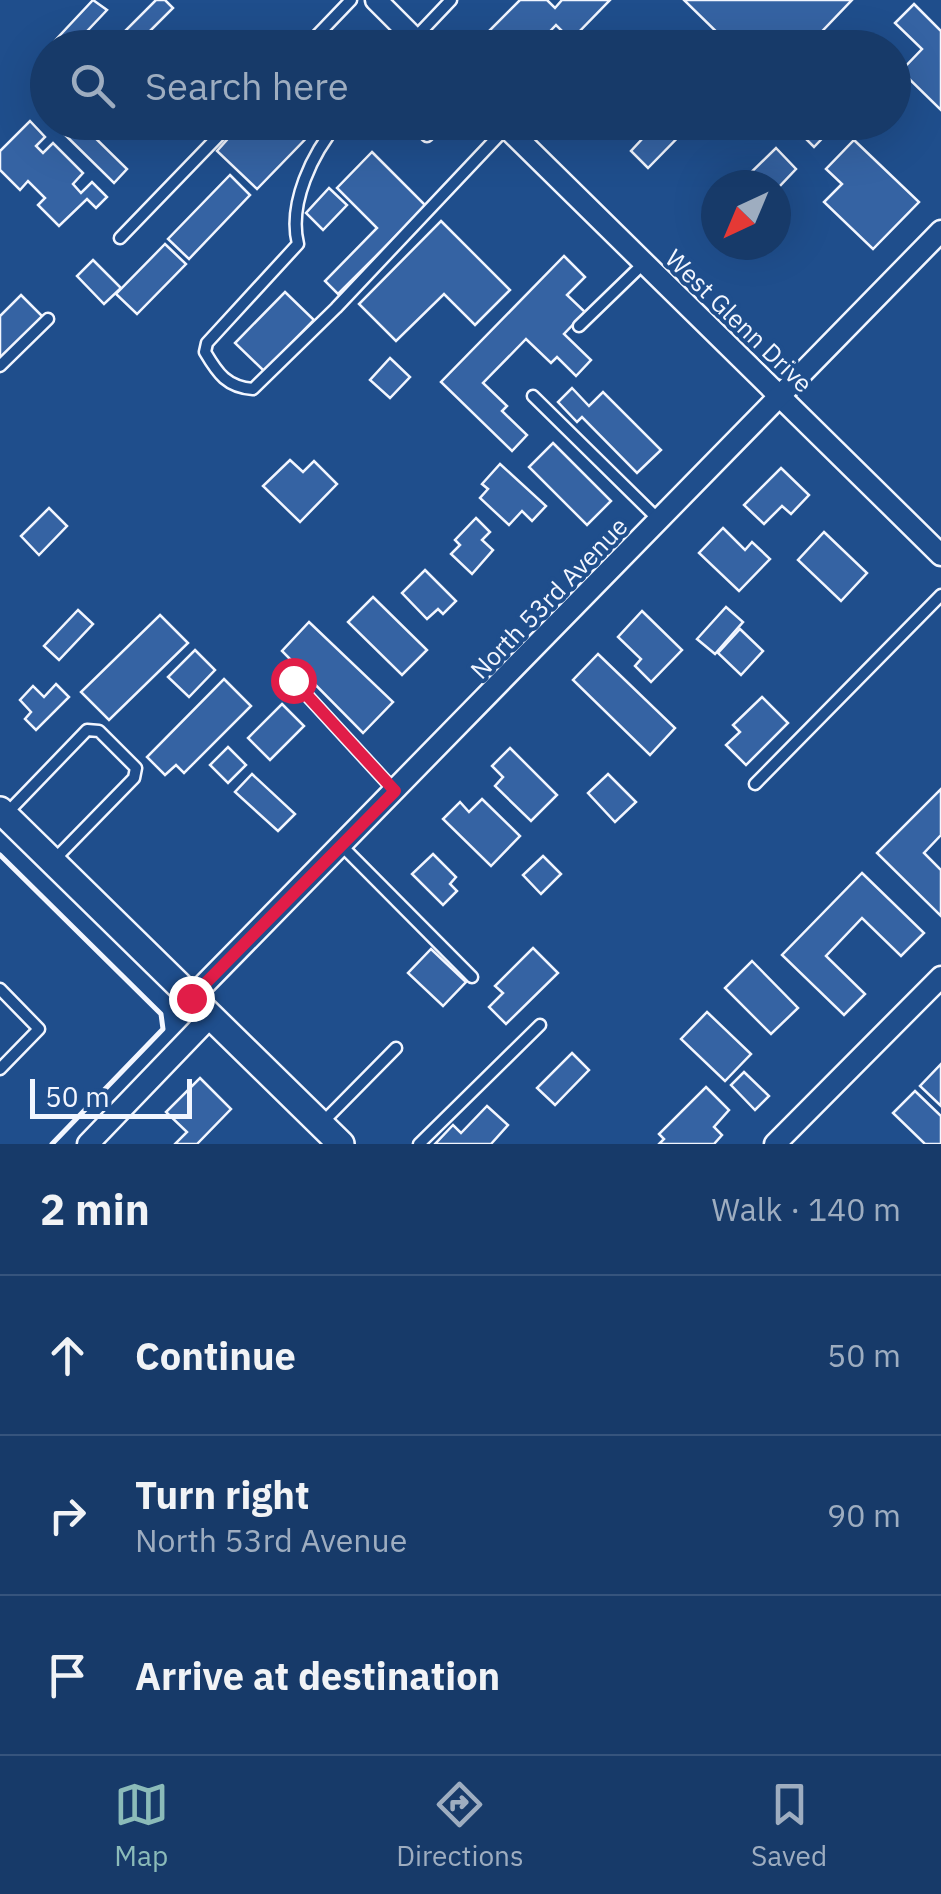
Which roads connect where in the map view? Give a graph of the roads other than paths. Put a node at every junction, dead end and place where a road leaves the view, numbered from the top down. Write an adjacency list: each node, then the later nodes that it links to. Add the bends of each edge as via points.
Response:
1 (351, 0): 4 (lane)
2 (376, 0): 5 (street)
3 (451, 0): 6 (lane)
4 (322, 30)
5 (405, 30)
6 (428, 30)
7 (215, 140): 12 (lane)
8 (328, 140): 9 (lane, via 305,180 293,224 298,244 207,343 214,368 235,388 253,389)
9 (490, 140)
10 (519, 140): 13 (street, West Glenn Drive)
11 (941, 231): 18 (street, North 53rd Avenue)
12 (120, 238)
13 (644, 263): 15 (lane); 18 (street, West Glenn Drive)
14 (48, 319): 16 (lane)
15 (579, 326)
16 (0, 366)
17 (533, 396): 19 (lane)
18 (781, 397): 19 (street, North 53rd Avenue); 20 (street, West Glenn Drive)
19 (660, 521): 24 (street, North 53rd Avenue)
20 (941, 555)
21 (941, 595): 23 (lane)
22 (293, 680): 24 (lane)
23 (755, 784)
24 (395, 791): 26 (street, North 53rd Avenue)
25 (2, 813): 27 (street); 27 (lane, via 87,730 111,743 136,768 134,778)
26 (342, 845): 28 (lane); 31 (street, North 53rd Avenue)
27 (52, 862): 31 (street)
28 (472, 977)
29 (941, 977): 37 (street)
30 (0, 989): 35 (lane, via 39,1029)
31 (191, 998): 32 (street)
32 (210, 1017): 36 (street); 38 (street)
33 (540, 1025): 40 (lane)
34 (396, 1048): 36 (lane)
35 (0, 1069)
36 (320, 1124): 39 (street)
37 (778, 1143)
38 (88, 1144)
39 (340, 1144)
40 (420, 1144)

